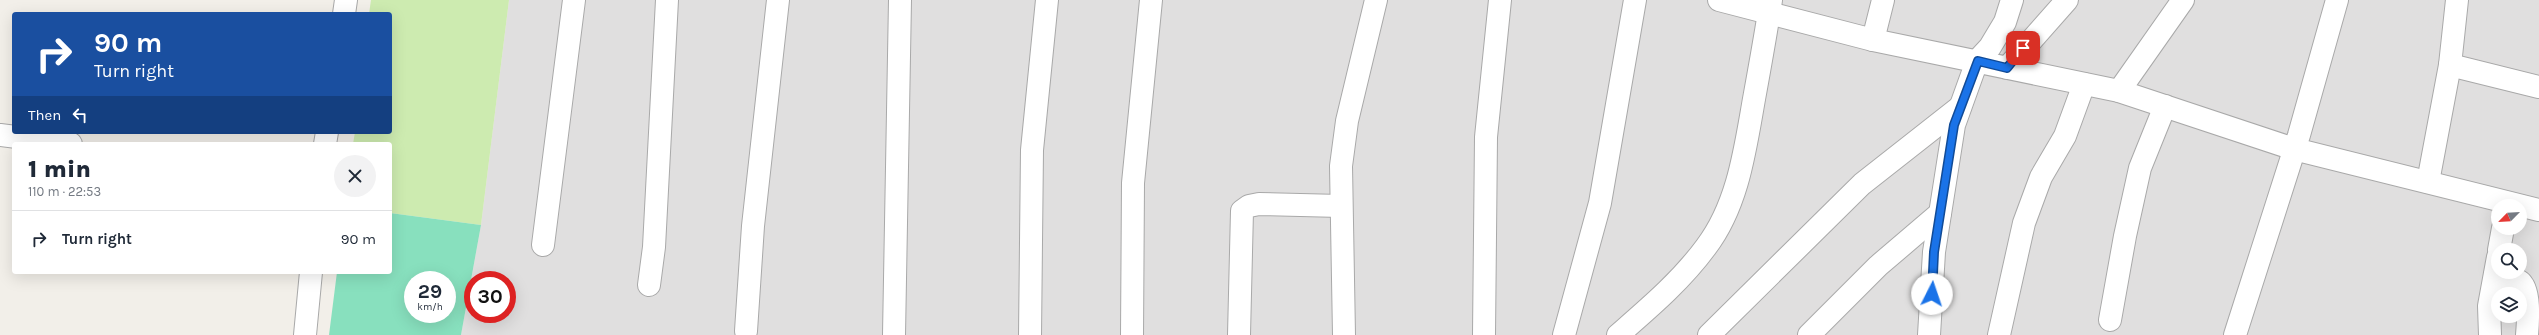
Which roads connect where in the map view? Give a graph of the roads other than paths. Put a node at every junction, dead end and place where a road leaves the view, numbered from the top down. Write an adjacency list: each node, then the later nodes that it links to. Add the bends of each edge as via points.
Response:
1 (346, 0): 19 (street)
2 (574, 0): 38 (street)
3 (667, 0): 42 (street, via 654,247)
4 (778, 0): 44 (street, via 753,226)
5 (900, 0): 46 (street)
6 (1048, 0): 47 (street, via 1032,150)
7 (1150, 0): 48 (street, via 1133,183)
8 (1376, 0): 34 (street, via 1348,121 1341,166)
9 (1500, 0): 51 (street, via 1486,137)
10 (1635, 0): 52 (street, via 1600,203)
11 (1719, 0): 18 (street)
12 (1883, 0): 20 (street)
13 (2012, 0): 21 (street, via 2005,22)
14 (2067, 0): 23 (street)
15 (2183, 0): 26 (street)
16 (2336, 0): 31 (street)
17 (2457, 0): 22 (street)
18 (1770, 6): 20 (street); 53 (street, via 1745,150 1731,204 1707,246 1689,268 1670,289)
19 (344, 12)
20 (1873, 40): 21 (street)
21 (1978, 61): 23 (street); 28 (street)
22 (2450, 65): 25 (street); 32 (street)
23 (2007, 68): 24 (street)
24 (2084, 84): 26 (street); 57 (street, via 2064,136 2041,177 2024,223)
25 (2539, 87)
26 (2119, 91): 27 (street)
27 (2165, 106): 31 (street); 43 (street, via 2140,168)
28 (1960, 107): 37 (street, via 1954,125); 54 (street, via 1862,184)
29 (0, 135): 30 (street)
30 (55, 142)
31 (2294, 149): 32 (street); 58 (street)
32 (2428, 182): 33 (street)
33 (2491, 200)
34 (1341, 206): 49 (street, via 1259,204 1242,211); 50 (street)
35 (2527, 208): 36 (street)
36 (2539, 210)
37 (1940, 213): 55 (street, via 1878,266); 56 (street, via 1934,252)
38 (544, 245)
39 (311, 274): 45 (street)
40 (2494, 279): 59 (street, via 2490,306)
41 (2517, 279): 60 (street, via 2523,285 2527,301)
42 (649, 285)
43 (2110, 320)
44 (746, 331)
45 (305, 335)
46 (894, 335)
47 (1030, 335)
48 (1132, 335)
49 (1239, 335)
50 (1344, 335)
51 (1484, 335)
52 (1564, 335)
53 (1618, 335)
54 (1709, 335)
55 (1809, 335)
56 (1929, 335)
57 (1999, 335)
58 (2236, 335)
59 (2490, 335)
60 (2527, 335)

